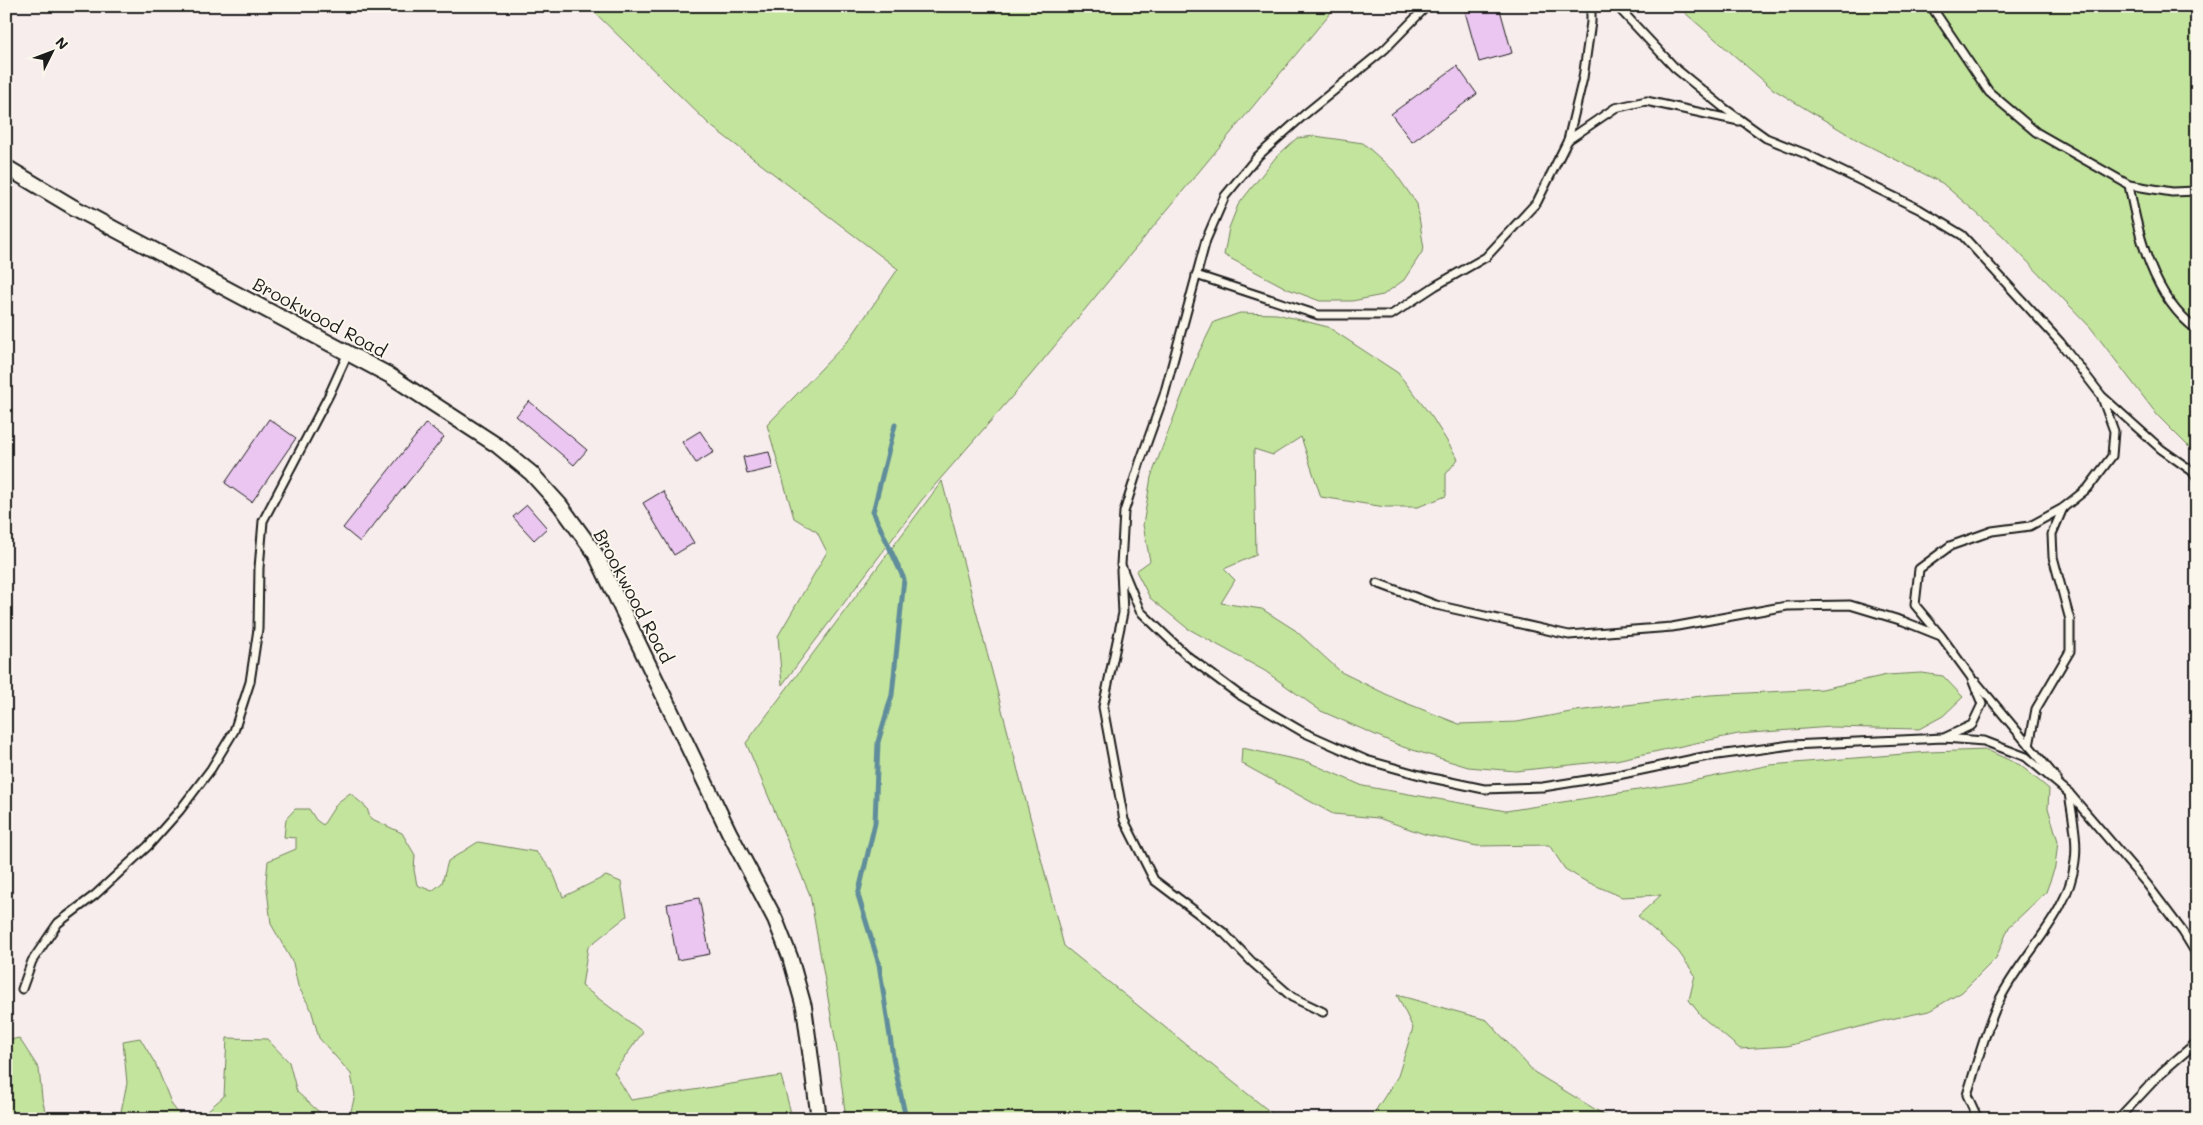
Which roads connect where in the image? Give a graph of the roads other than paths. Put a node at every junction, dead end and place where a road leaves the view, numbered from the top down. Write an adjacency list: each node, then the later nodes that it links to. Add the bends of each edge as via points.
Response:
1 (1427, 6): 10 (lane, via 1385,49 1258,156 1225,196 1206,240)
2 (1591, 6): 6 (lane, via 1583,78)
3 (1617, 6): 5 (lane, via 1675,68)
4 (1931, 6): 8 (lane, via 1989,92 2036,132)
5 (1744, 122): 6 (lane, via 1646,101 1615,108); 13 (lane, via 1766,138 1919,209 1962,235 2060,342)
6 (1568, 140): 10 (lane, via 1537,202 1486,257 1391,315 1318,315)
7 (6, 167): 12 (street, Brookwood Road, via 73,207)
8 (2129, 184): 9 (lane, via 2172,192); 11 (lane, via 2153,271 2171,304)
9 (2197, 191)
10 (1196, 275): 16 (lane, via 1164,395 1124,512)
11 (2197, 330)
12 (348, 353): 24 (lane, via 263,521 258,629 250,682 234,731 211,769 148,846 58,924 32,960); 27 (street, Brookwood Road, via 389,375 498,446 531,473 560,505 595,553 729,832 775,919 804,1007)
13 (2100, 395): 14 (lane); 15 (lane, via 2114,431 2112,456 2088,488)
14 (2197, 478)
15 (2063, 508): 18 (lane, via 2030,526 1992,531 1950,546 1919,569 1915,605); 21 (lane, via 2052,534 2053,557 2070,620 2070,651 2036,709)
16 (1121, 565): 20 (lane, via 1140,611 1186,655 1238,694 1312,736 1366,760 1484,789 1543,787 1703,757 1791,745); 25 (lane, via 1123,613 1103,707 1124,820 1154,880 1224,933 1292,997)
17 (1377, 583): 18 (lane, via 1436,605 1569,635 1672,627 1787,606 1850,605)
18 (1941, 636): 19 (lane)
19 (1971, 677): 20 (lane, via 1982,704 1972,725); 21 (lane)
20 (1944, 738): 22 (lane, via 1984,741 2026,757)
21 (2029, 746): 22 (lane)
22 (2069, 793): 23 (lane, via 2147,884); 28 (lane, via 2076,835 2075,862 2067,894 1999,1000 1968,1095)
23 (2197, 955)
24 (22, 989)
25 (1323, 1012)
26 (2197, 1042): 29 (lane, via 2162,1072)
27 (819, 1119)
28 (1978, 1119)
29 (2118, 1119)

